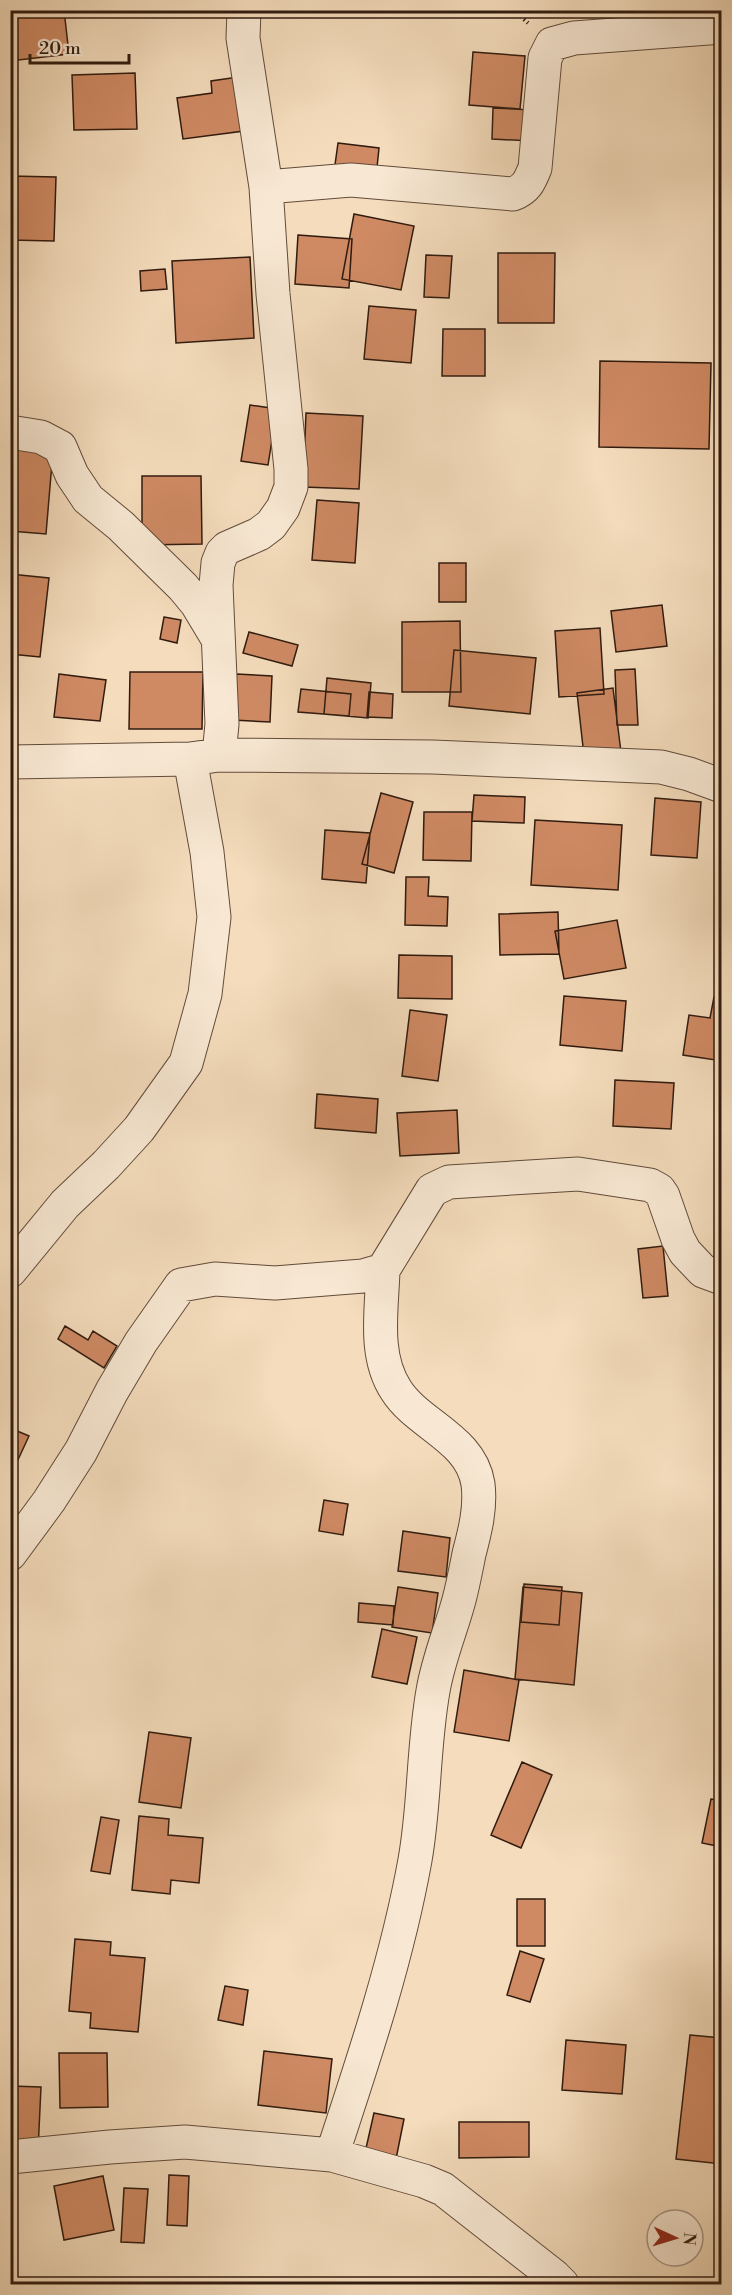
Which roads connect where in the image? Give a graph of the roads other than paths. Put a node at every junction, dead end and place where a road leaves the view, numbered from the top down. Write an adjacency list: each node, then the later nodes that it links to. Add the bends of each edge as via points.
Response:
1 (244, 10): 3 (street, via 243,38)
2 (722, 27): 3 (street, via 574,38 552,44 545,57 535,168 529,183 513,194 351,180)
3 (266, 187): 5 (street, via 291,487 271,525 222,553 216,585)
4 (10, 432): 5 (street, via 41,437 60,447 88,499 183,587)
5 (218, 640): 6 (street, via 222,724)
6 (205, 757): 7 (street); 8 (street, via 433,757 661,767); 10 (street, via 207,852 214,917 205,994 186,1063 139,1129 65,1204)
7 (10, 762)
8 (722, 786)
9 (383, 1270): 11 (street, via 432,1190 449,1182 578,1174 639,1182 659,1190 685,1252 704,1271); 12 (street, via 363,1276 275,1283 214,1279 181,1285 141,1342 81,1451); 13 (street, via 381,1344 386,1367 396,1391 464,1455 474,1471 478,1504 459,1600 433,1689 416,1857 404,1914)
10 (10, 1271)
11 (722, 1278)
12 (10, 1554)
13 (332, 2155): 14 (street, via 185,2142); 15 (street, via 442,2189)
14 (10, 2157)
15 (562, 2284)

